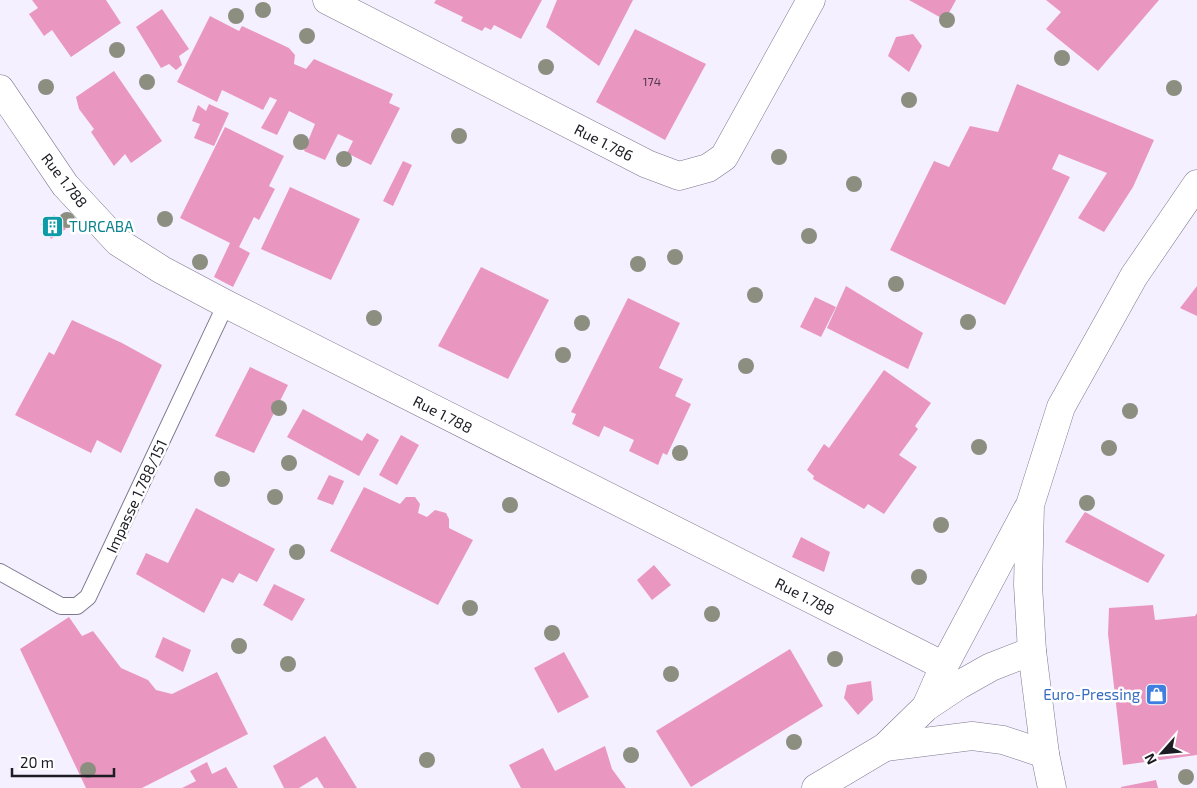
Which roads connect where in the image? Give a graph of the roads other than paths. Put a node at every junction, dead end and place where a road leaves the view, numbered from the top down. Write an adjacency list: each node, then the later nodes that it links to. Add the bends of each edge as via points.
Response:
1 (327, 0): 2 (street, Rue 1.786, via 646,164 679,176 708,168 724,157)
2 (811, 0)
3 (0, 89): 5 (street, Rue 1.788, via 65,185 118,242)
4 (1197, 184): 6 (street, via 1134,276 1061,407)
5 (226, 304): 7 (lane, Impasse 1.788/151, via 88,597 77,606 61,606); 9 (street, Rue 1.788)
6 (1030, 505): 8 (street, via 1028,584); 9 (street)
7 (0, 572)
8 (1032, 651): 10 (street, via 991,667); 12 (street)
9 (944, 666): 10 (street)
10 (926, 707): 11 (street)
11 (885, 747): 12 (street, via 972,736 1003,740); 13 (street)
12 (1045, 754): 14 (street)
13 (816, 788)
14 (1052, 788)

